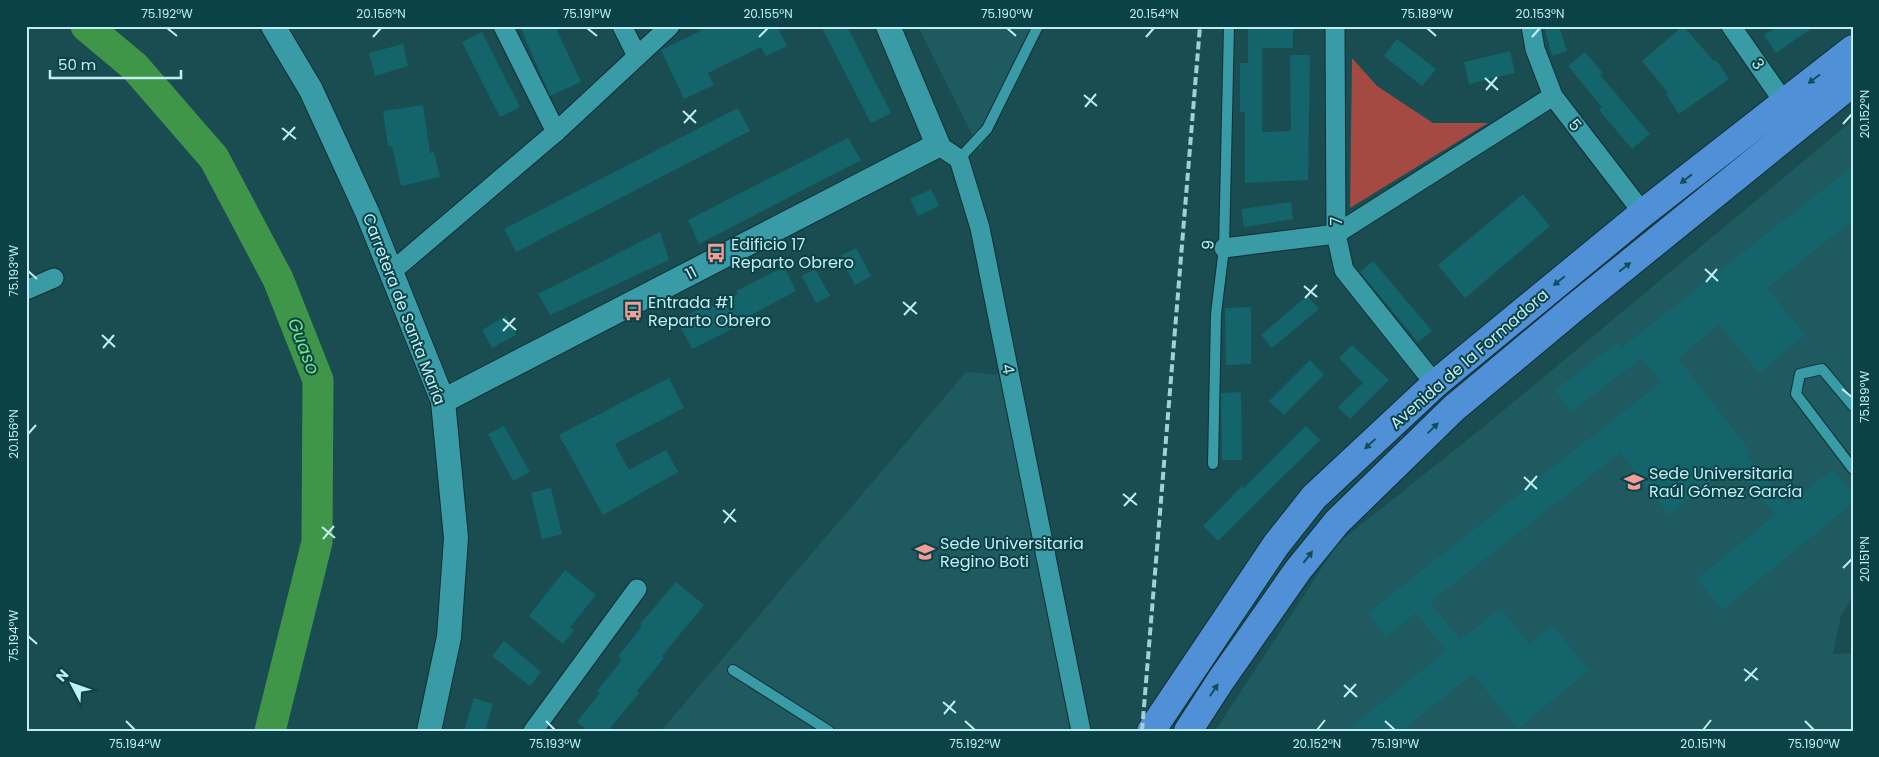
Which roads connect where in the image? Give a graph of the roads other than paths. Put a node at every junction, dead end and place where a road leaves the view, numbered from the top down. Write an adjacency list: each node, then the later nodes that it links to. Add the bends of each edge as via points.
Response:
1 (273, 26): 22 (street, Carretera de Santa María, via 311,90 367,212)
2 (503, 26): 16 (street)
3 (622, 26): 12 (street)
4 (670, 26): 12 (street)
5 (888, 26): 17 (street)
6 (1038, 26): 18 (lane, via 987,129)
7 (1229, 26): 21 (lane, 9)
8 (1335, 26): 20 (street, 7)
9 (1531, 26): 14 (street, 5, via 1535,49)
10 (1731, 26): 15 (street, 3)
11 (1853, 50): 15 (main road, Avenida de la Formadora, one-way to 15)
12 (636, 56): 16 (street)
13 (1853, 82): 37 (main road, Avenida de la Formadora, one-way to 13, via 1298,570 1336,522 1454,408)
14 (1553, 96): 19 (street, 5); 20 (street)
15 (1784, 102): 19 (main road, Avenida de la Formadora, one-way to 19)
16 (556, 132): 22 (street)
17 (938, 145): 18 (street); 26 (street, 11)
18 (959, 159): 35 (street, 4, via 980,228)
19 (1643, 213): 25 (main road, Avenida de la Formadora, one-way to 25)
20 (1336, 234): 21 (street); 25 (street, 7, via 1344,270)
21 (1224, 248): 28 (lane, 9, via 1216,314)
22 (390, 273): 26 (street, Carretera de Santa María)
23 (54, 278): 24 (street)
24 (26, 290)
25 (1435, 384): 36 (main road, Avenida de la Formadora, one-way to 36, via 1314,497 1276,545)
26 (443, 401): 32 (street, Carretera de Santa María, via 456,538 449,637)
27 (1853, 406): 29 (lane, via 1822,369 1800,374 1796,394)
28 (1213, 464)
29 (1853, 469)
30 (637, 589): 33 (street)
31 (733, 670): 34 (lane)
32 (429, 731)
33 (533, 731)
34 (829, 731)
35 (1081, 731)
36 (1151, 731)
37 (1188, 731)

